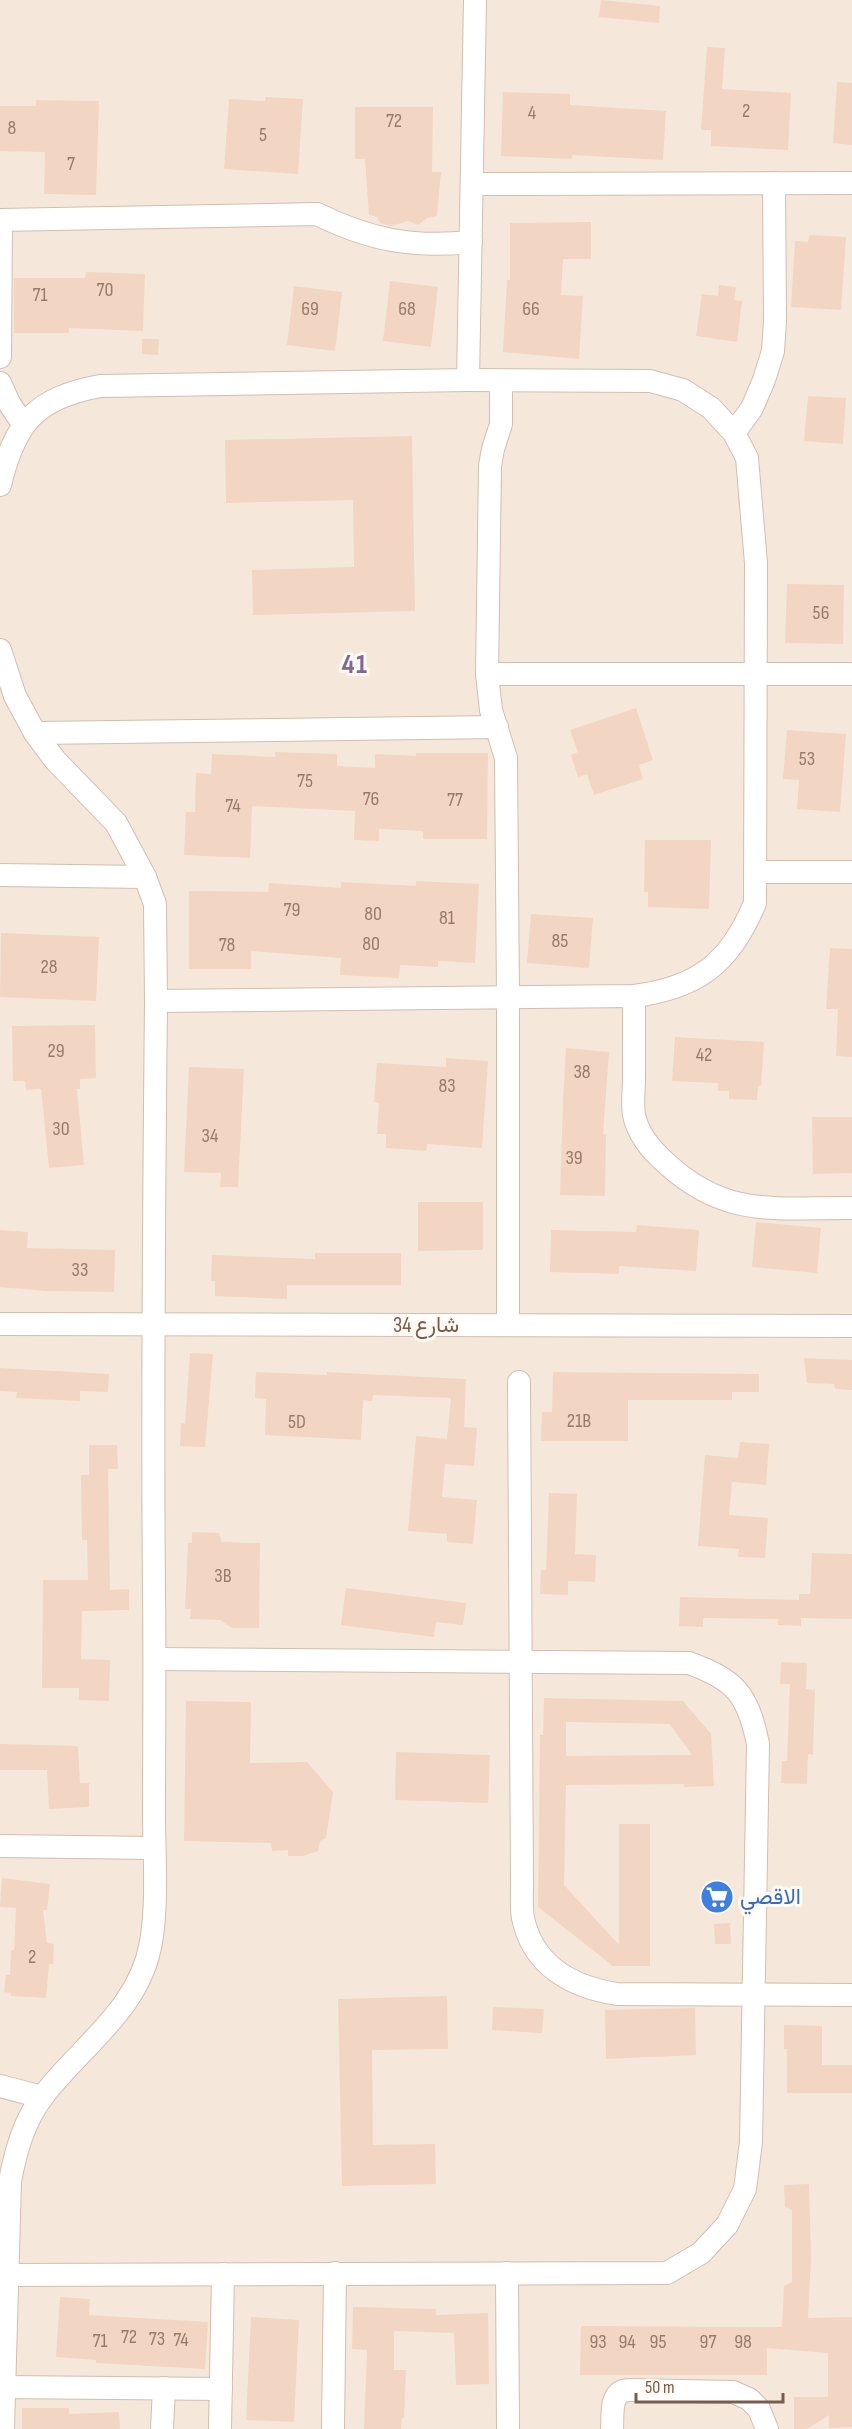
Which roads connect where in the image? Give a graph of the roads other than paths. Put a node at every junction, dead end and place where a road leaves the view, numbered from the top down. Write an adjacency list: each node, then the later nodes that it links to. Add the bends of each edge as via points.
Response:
1 (475, 0): 4 (street)
2 (774, 183): 3 (street); 4 (street); 12 (street, via 772,351 752,408)
3 (852, 183)
4 (472, 184): 6 (street)
5 (1, 220): 6 (street, via 317,214 345,228 408,244); 7 (street)
6 (471, 242): 8 (street)
7 (0, 357)
8 (468, 380): 9 (street); 11 (street, via 100,386 71,391 45,404)
9 (501, 381): 12 (street, via 650,381 682,390 711,408); 16 (street, via 501,424 490,466)
10 (0, 383): 11 (street)
11 (23, 424): 13 (street, via 7,457)
12 (734, 433): 15 (street, via 747,458 756,563)
13 (0, 485)
14 (0, 650): 19 (street, via 15,696)
15 (756, 673): 16 (street); 17 (street); 20 (street)
16 (486, 674): 18 (street)
17 (852, 674)
18 (497, 727): 19 (street); 25 (street, via 506,758)
19 (35, 733): 23 (street, via 55,760 116,823)
20 (756, 872): 21 (street); 24 (street, via 755,903 744,929 727,953 708,971 685,984 660,993)
21 (852, 872)
22 (0, 875): 23 (street)
23 (145, 877): 26 (street, via 155,904)
24 (634, 996): 25 (street); 27 (street, via 634,1116 642,1137 656,1155 690,1184 728,1202 750,1207)
25 (508, 997): 26 (street); 30 (street)
26 (156, 1001): 29 (street)
27 (852, 1208)
28 (0, 1324): 29 (street, شارع 34)
29 (153, 1324): 30 (street, شارع 34); 33 (street)
30 (507, 1325): 31 (street, شارع 34)
31 (852, 1326)
32 (519, 1382): 34 (street)
33 (154, 1659): 34 (street); 36 (street)
34 (520, 1661): 37 (street, via 522,1886 524,1918 532,1942 548,1964 568,1980 591,1990 617,1994); 37 (street, via 690,1663 716,1673 738,1691 752,1716 758,1744)
35 (0, 1846): 36 (street)
36 (154, 1848): 40 (street, via 152,1939 138,1986)
37 (754, 1995): 38 (street); 42 (street, via 751,2142 745,2189 728,2225 701,2253 667,2273)
38 (852, 1995)
39 (0, 2086): 40 (street)
40 (42, 2097): 44 (street, via 27,2123 12,2171)
41 (334, 2273): 42 (street); 43 (street); 51 (street)
42 (507, 2273): 52 (street)
43 (222, 2274): 44 (street); 47 (street)
44 (7, 2275): 45 (street)
45 (4, 2387): 46 (street); 48 (street)
46 (164, 2388): 47 (street); 49 (street)
47 (220, 2389): 50 (street)
48 (3, 2429)
49 (162, 2429)
50 (220, 2429)
51 (333, 2429)
52 (508, 2429)
53 (612, 2429): 54 (street, via 614,2399 625,2390 733,2392 759,2409)
54 (767, 2429)

